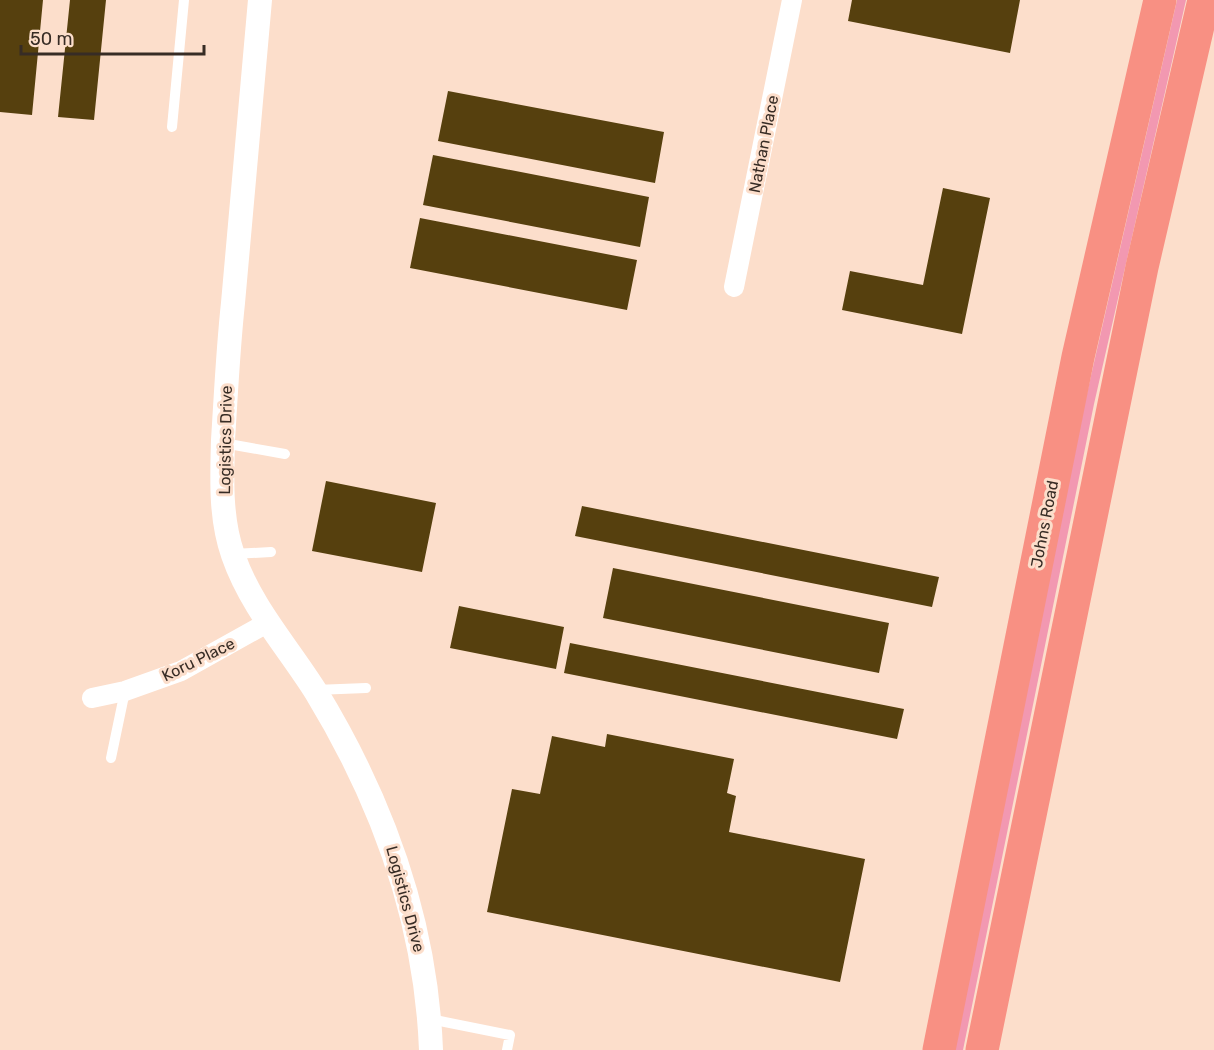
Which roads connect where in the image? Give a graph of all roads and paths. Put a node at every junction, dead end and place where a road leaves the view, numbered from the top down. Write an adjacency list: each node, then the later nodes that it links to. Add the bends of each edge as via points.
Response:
1 (184, 0): 6 (lane)
2 (260, 0): 8 (street, Logistics Drive, via 225,382)
3 (792, 0): 7 (street, Nathan Place)
4 (1160, 0): 21 (highway, Johns Road, via 1078,357)
5 (1204, 0): 22 (highway, via 1142,267)
6 (172, 127)
7 (734, 287)
8 (223, 444): 9 (lane); 11 (street, Logistics Drive, via 221,474)
9 (285, 454)
10 (271, 552): 11 (lane)
11 (233, 554): 12 (street, Logistics Drive)
12 (267, 623): 14 (street, Logistics Drive); 15 (street, Koru Place, via 181,671)
13 (366, 688): 14 (lane)
14 (315, 690): 18 (street, Logistics Drive, via 357,763 397,859 414,916)
15 (125, 691): 16 (street, Koru Place); 17 (lane)
16 (92, 698)
17 (111, 758)
18 (429, 1019): 19 (street, Logistics Drive); 20 (lane, via 510,1035)
19 (431, 1050)
20 (507, 1050)
21 (939, 1050)
22 (982, 1050)

